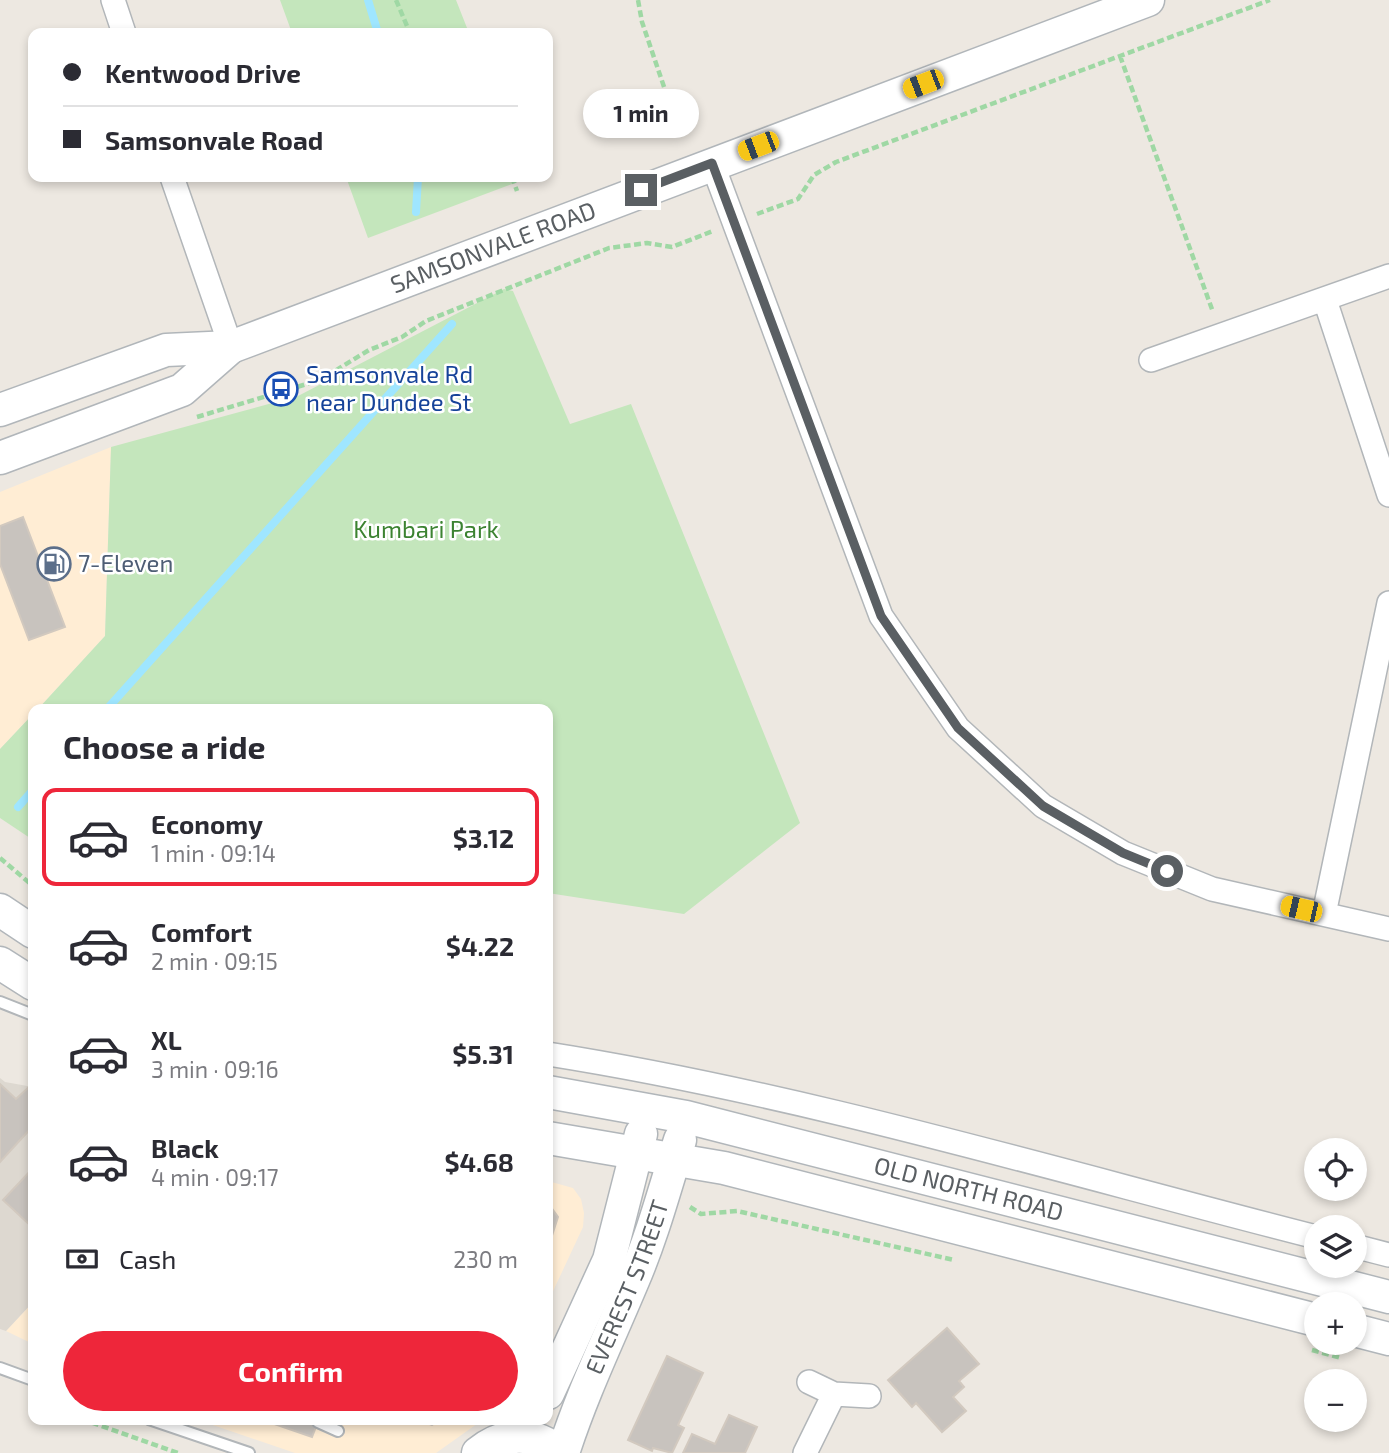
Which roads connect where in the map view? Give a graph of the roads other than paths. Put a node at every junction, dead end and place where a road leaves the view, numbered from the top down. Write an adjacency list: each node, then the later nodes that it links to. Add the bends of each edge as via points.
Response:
1 (113, 0): 4 (street)
2 (1088, 0): 5 (main road)
3 (1148, 0): 5 (main road, SAMSONVALE ROAD)
4 (122, 28)
5 (1065, 31): 6 (main road, SAMSONVALE ROAD)
6 (712, 163): 10 (main road, SAMSONVALE ROAD); 17 (street, via 881,616 958,728 1043,806 1123,853 1212,889)
7 (174, 182): 10 (street)
8 (1389, 276): 9 (street)
9 (1325, 300): 11 (street); 14 (street)
10 (231, 347): 12 (main road, SAMSONVALE ROAD, via 166,350); 13 (main road, SAMSONVALE ROAD, via 182,390)
11 (1151, 360)
12 (0, 410)
13 (0, 458)
14 (1389, 495)
15 (1389, 603): 17 (street)
16 (0, 910): 18 (main road)
17 (1324, 914): 19 (street)
18 (28, 929)
19 (1389, 929)
20 (0, 963): 21 (main road)
21 (28, 981)
22 (0, 1002): 23 (lane)
23 (28, 1013)
24 (553, 1055): 31 (street, OLD NORTH ROAD, via 658,1071 760,1094)
25 (553, 1093): 26 (main road, OLD NORTH ROAD)
26 (647, 1108): 27 (main road, OLD NORTH ROAD); 29 (main road, EVEREST STREET)
27 (686, 1117): 30 (main road, EVEREST STREET); 34 (main road, OLD NORTH ROAD)
28 (553, 1139): 29 (main road, OLD NORTH ROAD)
29 (637, 1152): 30 (main road, OLD NORTH ROAD); 40 (main road, EVEREST STREET, via 609,1259)
30 (674, 1159): 35 (main road, OLD NORTH ROAD, via 724,1168); 50 (main road, EVEREST STREET, via 633,1282)
31 (1304, 1234)
32 (1367, 1249): 33 (street)
33 (1389, 1255)
34 (1389, 1297)
35 (1304, 1332)
36 (1389, 1339): 37 (main road)
37 (1367, 1343)
38 (0, 1368): 39 (lane)
39 (28, 1378)
40 (553, 1382)
41 (809, 1382): 42 (street)
42 (834, 1394): 43 (street); 51 (street)
43 (869, 1396)
44 (167, 1425): 48 (lane)
45 (325, 1425): 47 (lane)
46 (525, 1428): 49 (main road, EVEREST STREET); 50 (main road, EVEREST STREET)
47 (338, 1431)
48 (249, 1453)
49 (478, 1453)
50 (561, 1453)
51 (804, 1453)

